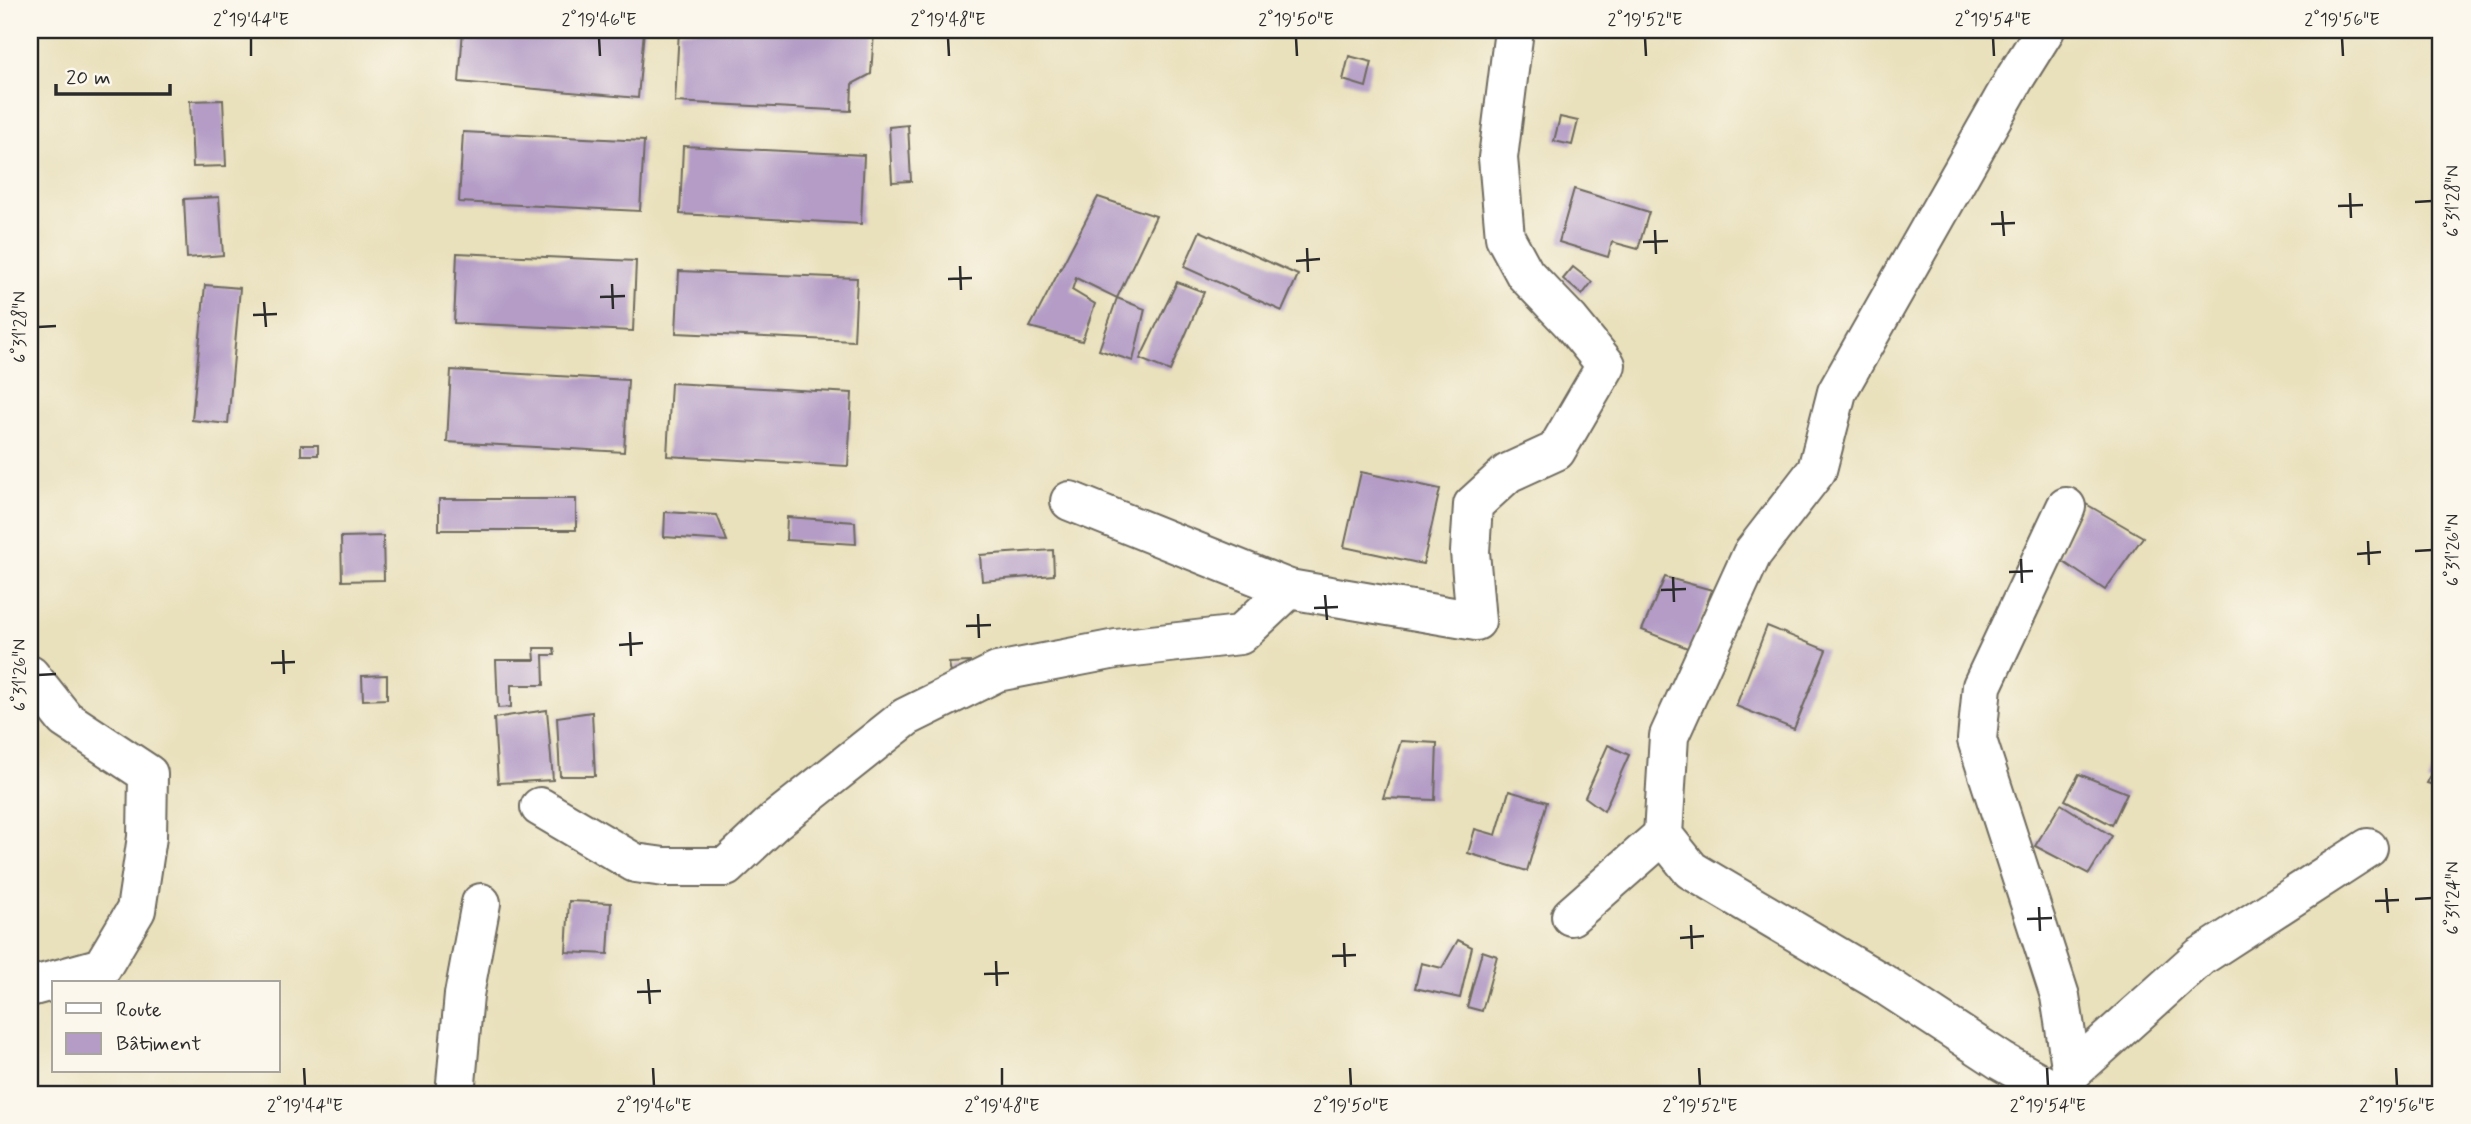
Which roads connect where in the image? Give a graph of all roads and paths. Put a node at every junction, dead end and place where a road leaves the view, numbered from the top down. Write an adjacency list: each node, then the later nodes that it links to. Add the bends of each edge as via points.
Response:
1 (1514, 30): 5 (street, via 1498,158 1505,237 1525,274 1606,365 1556,451 1508,472 1473,505 1470,552 1476,621)
2 (2045, 30): 8 (street, via 1837,392 1817,470 1752,554 1669,736)
3 (1070, 501): 5 (street)
4 (2066, 507): 13 (street, via 1982,686 1977,740 2060,996)
5 (1289, 589): 7 (street, via 1240,635 1116,649 996,673 906,717 775,821 726,867 635,863)
6 (30, 675): 12 (street, via 65,719 148,774 147,837 136,909 102,967)
7 (540, 807)
8 (1662, 835): 11 (street); 13 (street, via 1691,870 1867,974 2001,1061)
9 (2368, 848): 13 (street, via 2200,957)
10 (481, 903): 14 (street, via 464,995)
11 (1572, 916)
12 (30, 987)
13 (2064, 1086)
14 (455, 1094)

